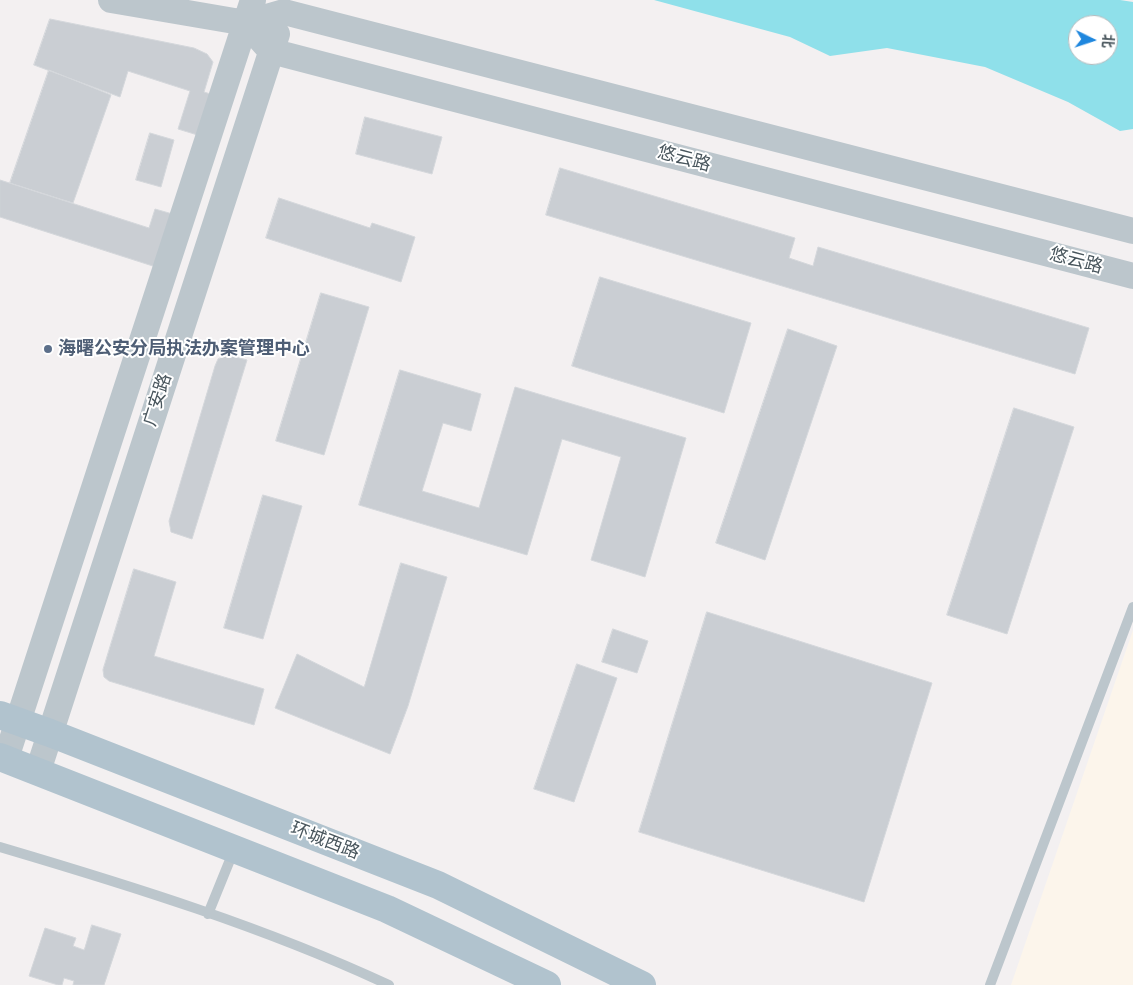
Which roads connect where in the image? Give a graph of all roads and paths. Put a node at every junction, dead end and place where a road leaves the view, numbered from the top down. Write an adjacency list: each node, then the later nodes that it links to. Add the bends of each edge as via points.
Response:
1 (111, 0): 3 (street)
2 (286, 6): 3 (street); 4 (street, 广安路); 5 (street)
3 (249, 12): 4 (street); 8 (street, 广安路)
4 (272, 51): 6 (street, 悠云路); 9 (street, 广安路)
5 (1133, 231)
6 (1133, 276)
7 (1133, 607): 18 (lane)
8 (9, 718): 9 (main road, 环城西路); 10 (street, 广安路)
9 (50, 733): 11 (street, 广安路); 17 (main road, 环城西路, via 438,885)
10 (3, 758): 11 (main road)
11 (38, 771): 13 (main road)
12 (0, 847): 14 (lane, via 130,886)
13 (235, 849): 14 (lane); 16 (main road, via 388,909)
14 (208, 914): 15 (lane, via 335,960)
15 (389, 985)
16 (547, 985)
17 (642, 985)
18 (990, 985)

